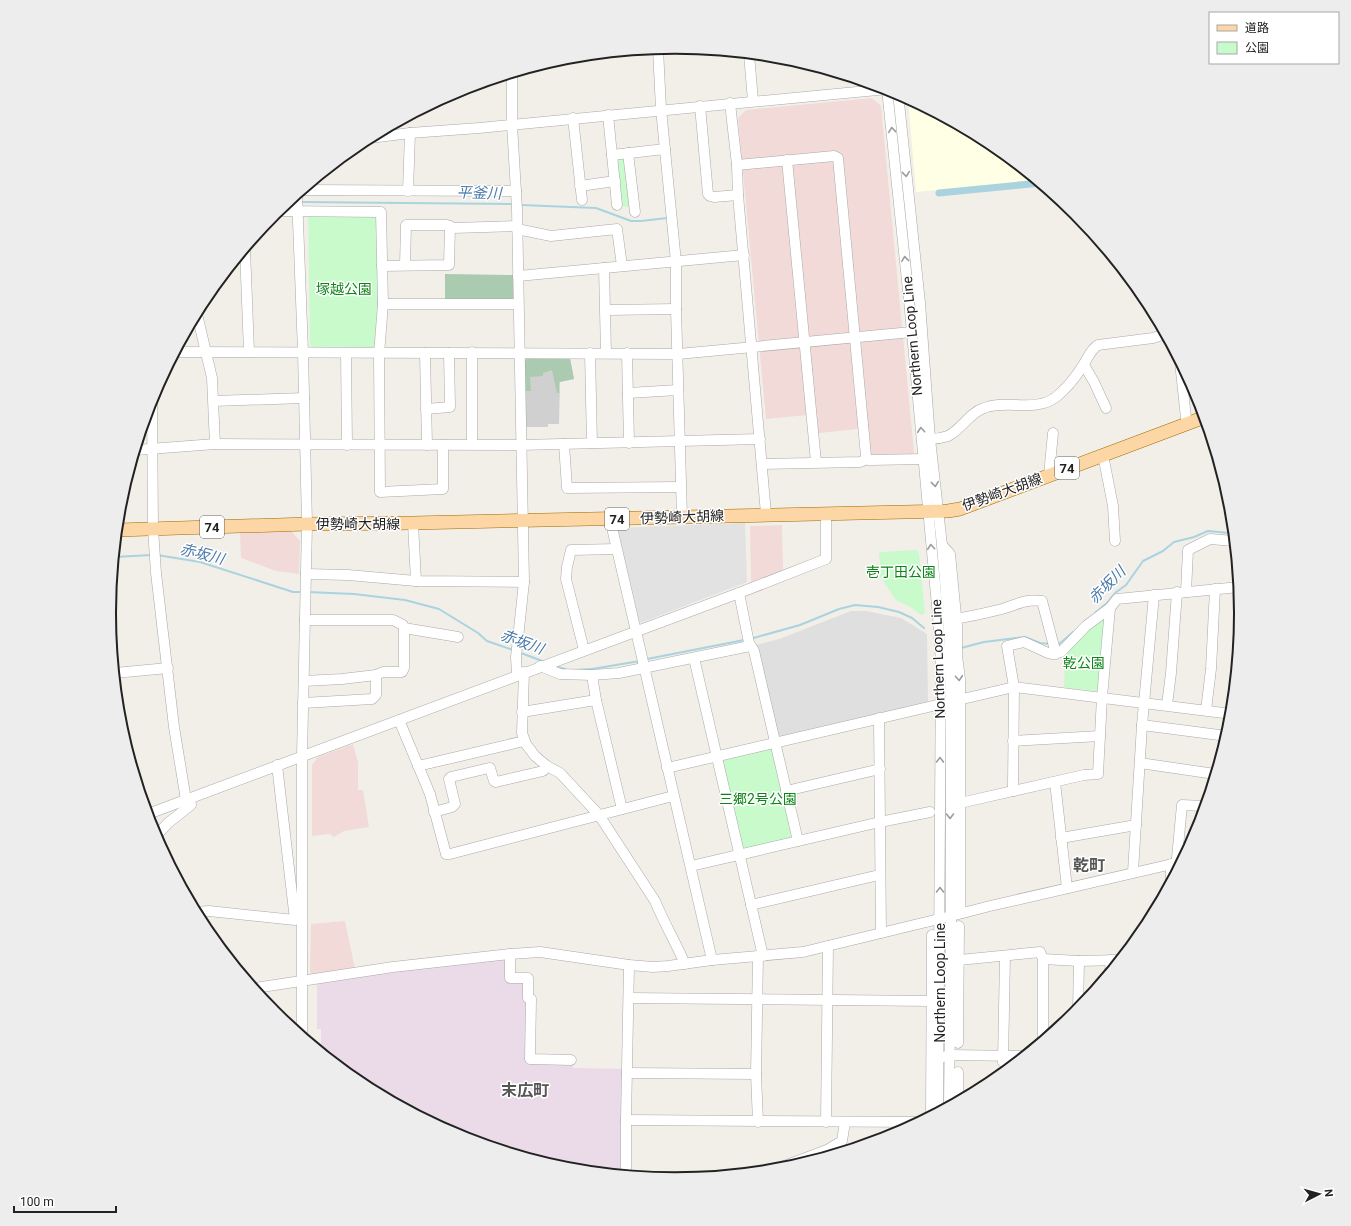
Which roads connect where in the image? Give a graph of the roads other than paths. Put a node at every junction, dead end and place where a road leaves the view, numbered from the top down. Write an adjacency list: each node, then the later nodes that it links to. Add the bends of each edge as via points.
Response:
1 (658, 54): 10 (street)
2 (749, 59): 6 (street)
3 (512, 79): 13 (street)
4 (872, 90): 6 (street)
5 (888, 97): 48 (street, Northern Loop Line, one-way to 5)
6 (753, 101): 8 (street)
7 (899, 101): 80 (street, Northern Loop Line, one-way to 80, via 920,303)
8 (730, 103): 9 (street); 20 (street)
9 (700, 106): 10 (street); 26 (street, via 708,194 714,197)
10 (661, 110): 11 (street); 16 (street)
11 (608, 115): 12 (street); 18 (street)
12 (574, 118): 13 (street); 22 (street)
13 (512, 124): 14 (street); 25 (street)
14 (410, 133): 15 (street); 24 (street)
15 (384, 136)
16 (665, 149): 17 (street); 37 (street)
17 (628, 153): 18 (street); 32 (street)
18 (612, 155): 21 (street)
19 (787, 160): 20 (street); 50 (street, via 834,156 838,158); 51 (street)
20 (737, 165): 26 (street)
21 (615, 181): 22 (street); 29 (street)
22 (580, 186): 27 (street)
23 (311, 190): 24 (street)
24 (408, 191): 25 (street)
25 (516, 193): 34 (street)
26 (738, 195): 35 (street)
27 (582, 200)
28 (297, 202): 31 (street)
29 (617, 205)
30 (288, 210): 31 (street)
31 (298, 210): 39 (street, via 380,212); 56 (street)
32 (635, 212)
33 (450, 226): 34 (street); 38 (street, via 449,265); 38 (street, via 406,225)
34 (517, 228): 40 (street, via 551,236 618,229); 42 (street)
35 (744, 255): 37 (street); 52 (street)
36 (245, 256): 55 (street)
37 (676, 262): 40 (street); 45 (street)
38 (406, 265): 39 (street)
39 (382, 266): 43 (street)
40 (622, 266): 41 (street)
41 (604, 268): 42 (street); 46 (street)
42 (518, 276): 44 (street)
43 (383, 304): 44 (street); 65 (street)
44 (518, 304): 61 (street)
45 (676, 309): 46 (street); 66 (street)
46 (606, 310): 63 (street)
47 (198, 322): 54 (street)
48 (912, 332): 50 (street); 97 (street, Northern Loop Line, one-way to 48)
49 (1161, 335): 67 (street, via 1098,345)
50 (855, 337): 51 (street); 96 (street)
51 (805, 342): 52 (street); 98 (street)
52 (752, 347): 66 (street); 79 (street)
53 (181, 352): 54 (street)
54 (205, 352): 55 (street); 72 (street, via 212,378)
55 (249, 352): 56 (street)
56 (304, 352): 58 (street); 71 (street)
57 (472, 352): 60 (street); 61 (street); 85 (street)
58 (346, 353): 65 (street); 88 (street)
59 (425, 353): 60 (street); 65 (street); 73 (street)
60 (449, 353): 73 (street, via 450,408)
61 (520, 353): 62 (street); 91 (street)
62 (590, 353): 63 (street); 83 (street)
63 (606, 353): 64 (street)
64 (627, 353): 66 (street); 70 (street)
65 (379, 354): 92 (street)
66 (678, 354): 69 (street)
67 (1084, 365): 74 (street); 80 (street, via 1052,400 1026,406 998,405 983,408 949,435)
68 (1181, 376): 77 (street)
69 (678, 390): 70 (street); 82 (street)
70 (628, 393): 81 (street)
71 (304, 398): 72 (street); 87 (street)
72 (214, 401): 84 (street)
73 (426, 408): 89 (street)
74 (1106, 408)
75 (152, 416): 93 (street)
76 (1200, 419): 77 (main road, 伊勢崎大胡線 / 74)
77 (1188, 423): 95 (main road, 伊勢崎大胡線 / 74)
78 (1053, 433): 100 (street)
79 (760, 439): 82 (street); 99 (street)
80 (930, 439): 102 (street, Northern Loop Line, one-way to 102)
81 (629, 442): 82 (street); 83 (street)
82 (679, 442): 101 (street)
83 (592, 443): 86 (street)
84 (215, 444): 87 (street); 93 (street)
85 (472, 444): 90 (street); 91 (street)
86 (564, 444): 91 (street); 101 (street, via 567,488)
87 (305, 445): 88 (street); 109 (street)
88 (347, 445): 92 (street)
89 (427, 445): 90 (street); 92 (street)
90 (443, 445): 92 (street, via 443,489 380,492)
91 (521, 445): 107 (street)
92 (380, 446)
93 (153, 449): 94 (street); 111 (street)
94 (141, 450)
95 (1103, 455): 100 (main road, 伊勢崎大胡線 / 74); 112 (street, via 1113,506)
96 (867, 459): 97 (street); 98 (street, via 860,462)
97 (923, 459): 102 (street, Northern Loop Line)
98 (816, 462): 99 (street)
99 (762, 464): 103 (street)
100 (1049, 475): 102 (main road, 伊勢崎大胡線 / 74, via 960,509)
101 (680, 487): 105 (street)
102 (933, 511): 104 (main road, 伊勢崎大胡線 / 74); 114 (street, Northern Loop Line); 145 (street, Northern Loop Line, one-way to 102, via 938,617)
103 (766, 514): 104 (main road, 伊勢崎大胡線 / 74); 105 (main road, 伊勢崎大胡線 / 74)
104 (826, 514): 122 (street, via 826,559)
105 (682, 517): 106 (main road, 伊勢崎大胡線 / 74)
106 (610, 519): 107 (main road, 伊勢崎大胡線 / 74); 115 (street)
107 (522, 520): 108 (main road, 伊勢崎大胡線 / 74); 118 (street)
108 (413, 523): 109 (main road, 伊勢崎大胡線 / 74); 117 (street)
109 (307, 524): 111 (main road, 伊勢崎大胡線 / 74); 116 (street)
110 (123, 531): 111 (main road, 伊勢崎大胡線 / 74)
111 (154, 536): 136 (street)
112 (1115, 541)
113 (1230, 541): 121 (street, via 1210,539 1188,550)
114 (942, 545): 125 (street, via 950,554); 145 (street, Northern Loop Line, via 949,631)
115 (616, 549): 128 (street); 131 (street, via 571,550 566,579)
116 (306, 574): 117 (street); 126 (street)
117 (416, 581): 118 (street)
118 (524, 582): 139 (street, via 516,657)
119 (1233, 587): 120 (street)
120 (1215, 589): 121 (street); 149 (street)
121 (1181, 592): 123 (street); 148 (street)
122 (739, 593): 128 (street); 130 (street)
123 (1154, 595): 124 (street, via 1117,599); 146 (street)
124 (1110, 608): 132 (street, via 1086,626 1064,650); 143 (street)
125 (956, 619): 132 (street, via 1003,609 1017,603 1042,601); 145 (street, one-way to 145, via 960,679)
126 (305, 620): 127 (street, via 393,620); 141 (street)
127 (404, 628): 129 (street); 138 (street, via 402,672)
128 (637, 631): 131 (street); 135 (street)
129 (458, 637)
130 (750, 646): 133 (street); 159 (street, via 754,651)
131 (584, 650): 134 (street)
132 (1056, 654): 142 (street, via 1024,642 1007,646)
133 (694, 658): 135 (street); 161 (street)
134 (540, 666): 139 (street); 140 (street, via 560,674)
135 (644, 666): 140 (street, via 619,673); 166 (street)
136 (168, 668): 137 (street); 173 (street, via 174,727)
137 (120, 673)
138 (376, 674): 141 (street); 147 (street, via 376,695 372,699)
139 (521, 674): 150 (street); 153 (street)
140 (592, 676): 144 (street)
141 (304, 681): 147 (street)
142 (1014, 687): 143 (street); 145 (street); 158 (street)
143 (1102, 697): 146 (street); 156 (street)
144 (596, 700): 150 (street); 176 (street)
145 (951, 702): 152 (street); 174 (street); 196 (street, Northern Loop Line, one-way to 196); 197 (street, Northern Loop Line, one-way to 145, via 940,808)
146 (1144, 702): 148 (street); 154 (street)
147 (303, 703): 160 (street)
148 (1167, 705): 149 (street)
149 (1206, 710): 151 (street)
150 (522, 712): 157 (street)
151 (1226, 713)
152 (879, 718): 159 (street); 167 (street)
153 (399, 720): 160 (street); 164 (street)
154 (1142, 725): 155 (street); 162 (street)
155 (1221, 735)
156 (1100, 736): 158 (street); 169 (street, via 1098,774)
157 (524, 741): 164 (street); 165 (street, via 535,756)
158 (1014, 741): 171 (street)
159 (775, 742): 161 (street); 170 (street)
160 (302, 756): 163 (street); 214 (street)
161 (716, 756): 166 (street); 186 (street)
162 (1140, 763): 168 (street); 182 (street)
163 (277, 765): 173 (street); 194 (street, via 295,920)
164 (418, 766): 178 (street, via 430,794)
165 (547, 766): 178 (street, via 543,770 496,782 490,768 451,776 448,779 455,804); 180 (street, via 560,773)
166 (667, 768): 172 (street)
167 (880, 769): 170 (street); 181 (street)
168 (1211, 773)
169 (1055, 782): 171 (street); 184 (street)
170 (786, 791): 185 (street)
171 (1014, 791): 174 (street)
172 (674, 796): 176 (street); 189 (street)
173 (188, 799): 177 (street); 183 (street, via 191,805)
174 (960, 803): 195 (street)
175 (1200, 806): 187 (street, via 1182,805)
176 (622, 809): 180 (street)
177 (153, 812)
178 (434, 812): 180 (street, via 446,854)
179 (930, 812): 181 (street)
180 (599, 815): 211 (street, via 655,902)
181 (880, 822): 185 (street); 191 (street)
182 (1136, 825): 184 (street); 190 (street)
183 (161, 831)
184 (1061, 838): 192 (street)
185 (798, 841): 186 (street)
186 (740, 855): 189 (street); 193 (street)
187 (1177, 860)
188 (1175, 863): 190 (street)
189 (691, 866): 208 (street)
190 (1133, 872): 192 (street)
191 (879, 875): 193 (street); 199 (street)
192 (1067, 888): 195 (street)
193 (751, 905): 204 (street)
194 (203, 911)
195 (962, 913): 196 (street)
196 (951, 916): 197 (street); 201 (street, Northern Loop Line)
197 (940, 919): 199 (street); 213 (street, Northern Loop Line)
198 (959, 926): 206 (street)
199 (880, 933): 202 (street)
200 (932, 935): 216 (street)
201 (951, 936): 206 (street); 224 (street, Northern Loop Line)
202 (828, 946): 204 (street, via 803,952); 219 (street)
203 (510, 954): 212 (street, via 540,952); 214 (street, via 393,967); 232 (street, via 510,978 528,978 528,998 531,999 530,1059)
204 (761, 956): 208 (street); 218 (street)
205 (1005, 956): 206 (street); 207 (street, via 1040,952); 230 (street)
206 (959, 957): 221 (street)
207 (1043, 959): 210 (street); 226 (street)
208 (712, 960): 211 (street)
209 (1113, 960): 210 (street)
210 (1079, 961): 220 (street)
211 (685, 964): 212 (street)
212 (629, 965): 217 (street)
213 (940, 980): 216 (street); 225 (street, Northern Loop Line)
214 (302, 981): 215 (street); 223 (street)
215 (260, 987)
216 (931, 996): 219 (street); 222 (street)
217 (628, 998): 218 (street); 235 (street)
218 (757, 999): 219 (street); 236 (street)
219 (827, 1000): 245 (street)
220 (1078, 1001)
221 (958, 1016): 224 (street); 227 (street)
222 (931, 1019): 225 (street); 241 (street)
223 (302, 1028)
224 (950, 1030): 229 (street, Northern Loop Line)
225 (939, 1033): 231 (street, Northern Loop Line)
226 (1043, 1034)
227 (958, 1043)
228 (1015, 1057): 230 (street)
229 (950, 1058): 230 (street); 231 (street); 237 (street, Northern Loop Line)
230 (1003, 1058): 233 (street)
231 (940, 1059): 242 (street, Northern Loop Line)
232 (571, 1060)
233 (1010, 1060)
234 (958, 1072): 238 (street)
235 (627, 1073): 236 (street); 243 (street)
236 (756, 1074): 244 (street)
237 (949, 1090): 239 (street); 240 (street, Northern Loop Line)
238 (957, 1096)
239 (954, 1097)
240 (949, 1100)
241 (936, 1107)
242 (936, 1107)
243 (626, 1120): 244 (street); 249 (street)
244 (758, 1122): 245 (street)
245 (826, 1122): 246 (street)
246 (845, 1122): 247 (street); 248 (street, via 842,1141)
247 (905, 1122)
248 (817, 1154)
249 (626, 1170)

